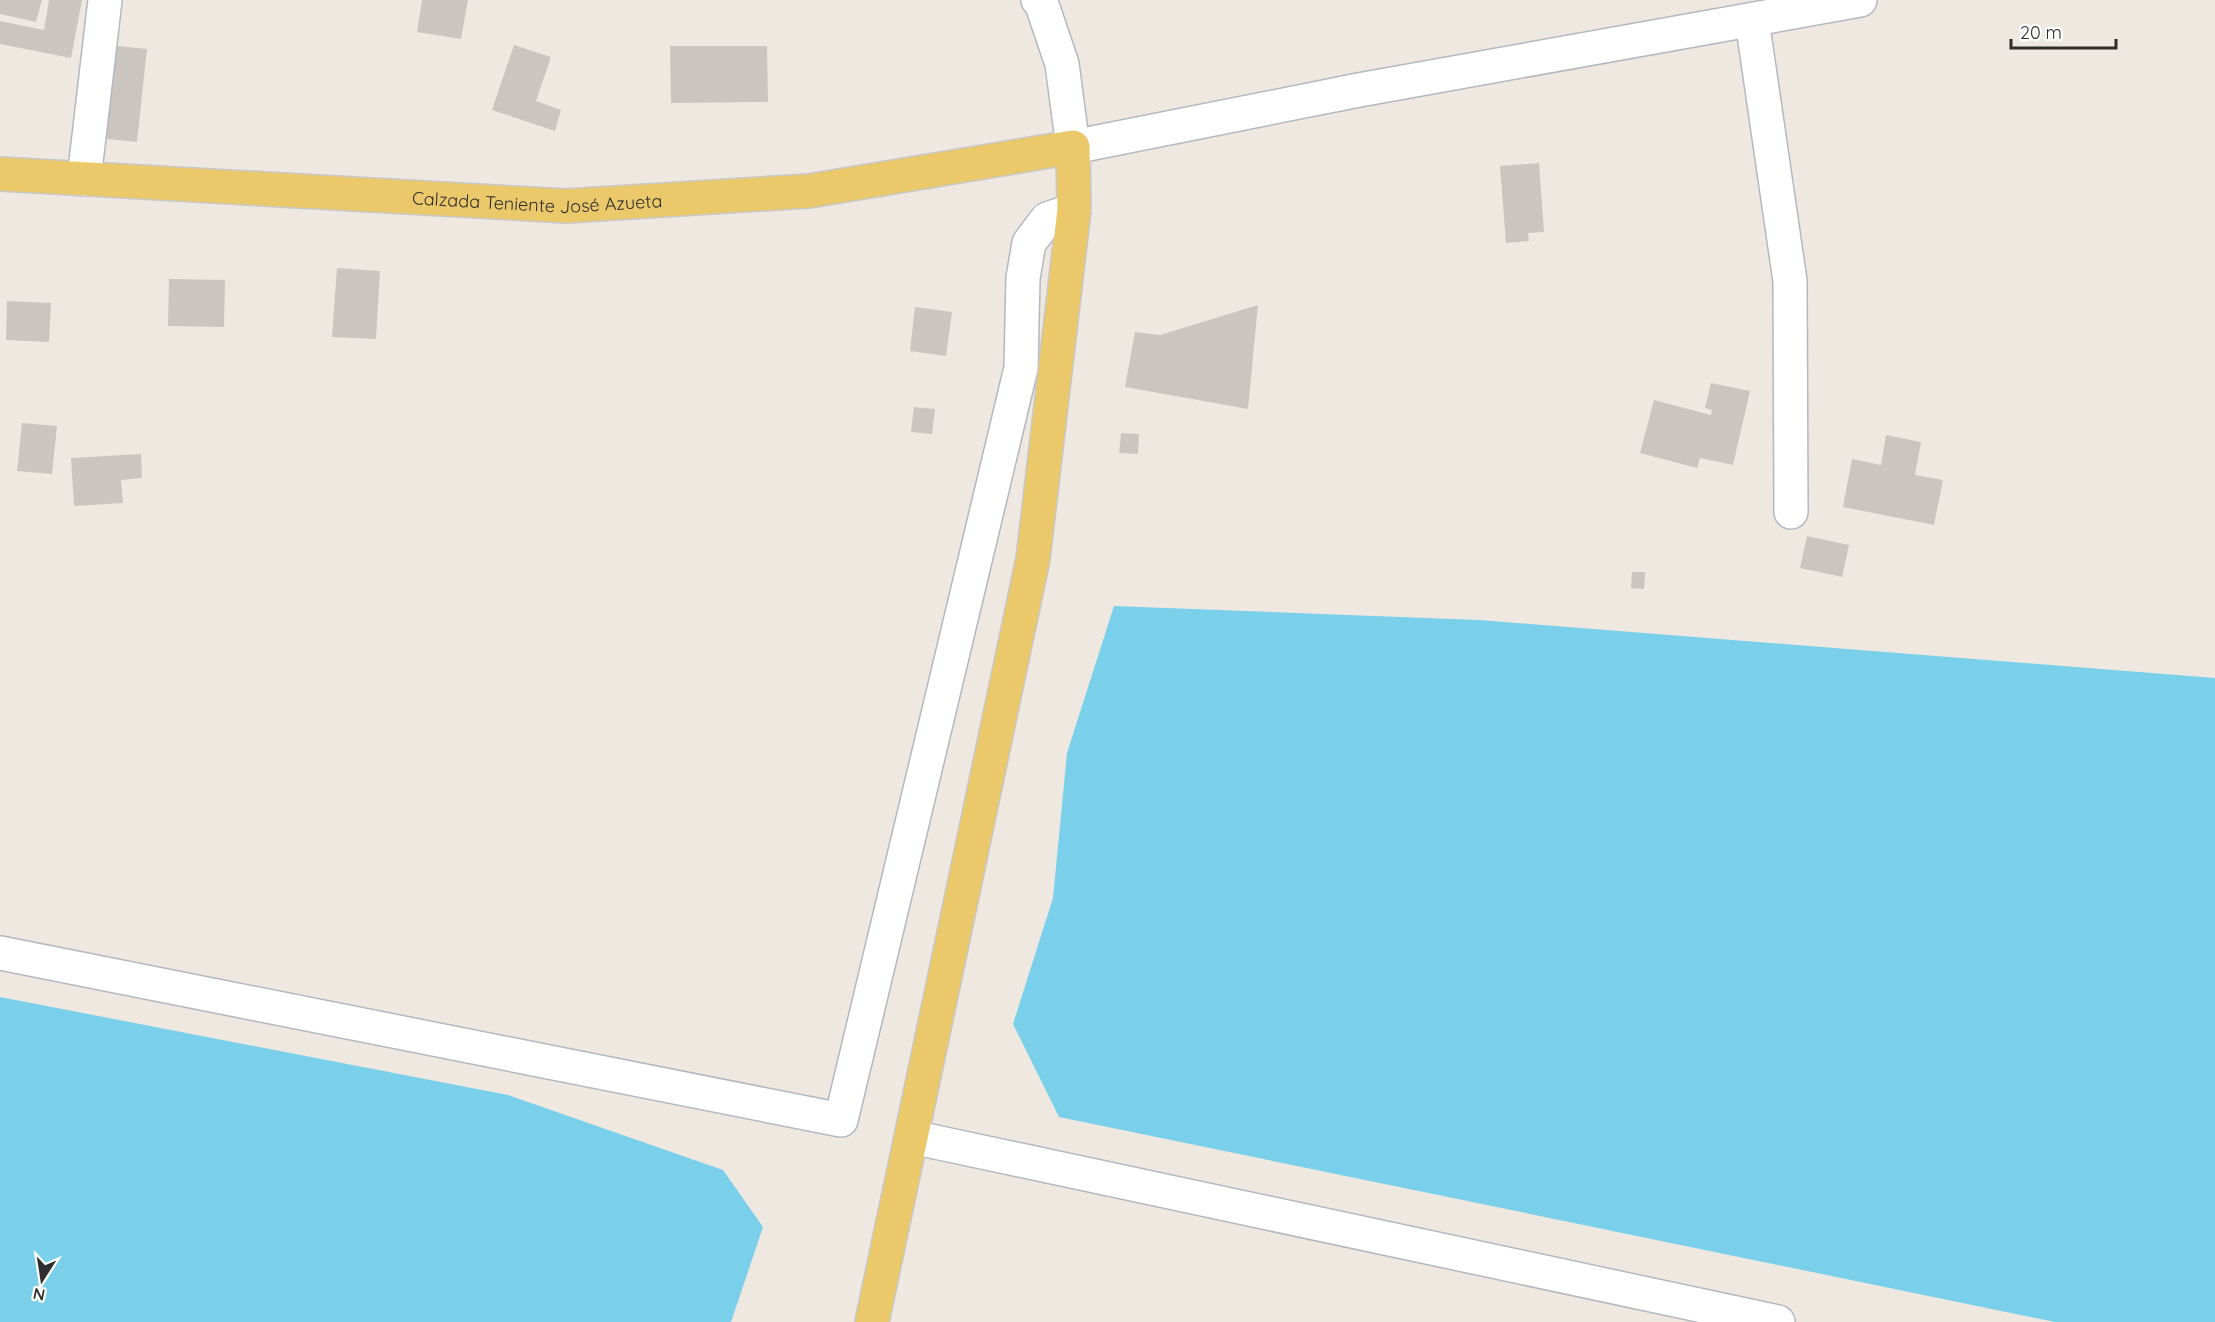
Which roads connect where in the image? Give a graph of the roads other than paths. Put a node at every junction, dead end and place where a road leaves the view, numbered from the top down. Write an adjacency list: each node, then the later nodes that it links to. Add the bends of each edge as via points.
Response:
1 (105, 0): 7 (street)
2 (1860, 0): 4 (street)
3 (1043, 2): 5 (street, via 1062,64)
4 (1752, 20): 5 (street, via 1359,90); 9 (street, via 1790,282)
5 (1072, 147): 7 (main road, Calzada Teniente José Azueta, via 809,191 566,206); 8 (main road)
6 (0, 174): 7 (main road, Calzada Teniente José Azueta)
7 (84, 179)
8 (1074, 210): 10 (street, via 1047,219 1029,243 1023,278 1021,368 841,1120); 11 (main road, via 1034,559)
9 (1791, 512)
10 (0, 953)
11 (912, 1137): 12 (main road); 13 (street)
12 (872, 1322)
13 (1778, 1322)

